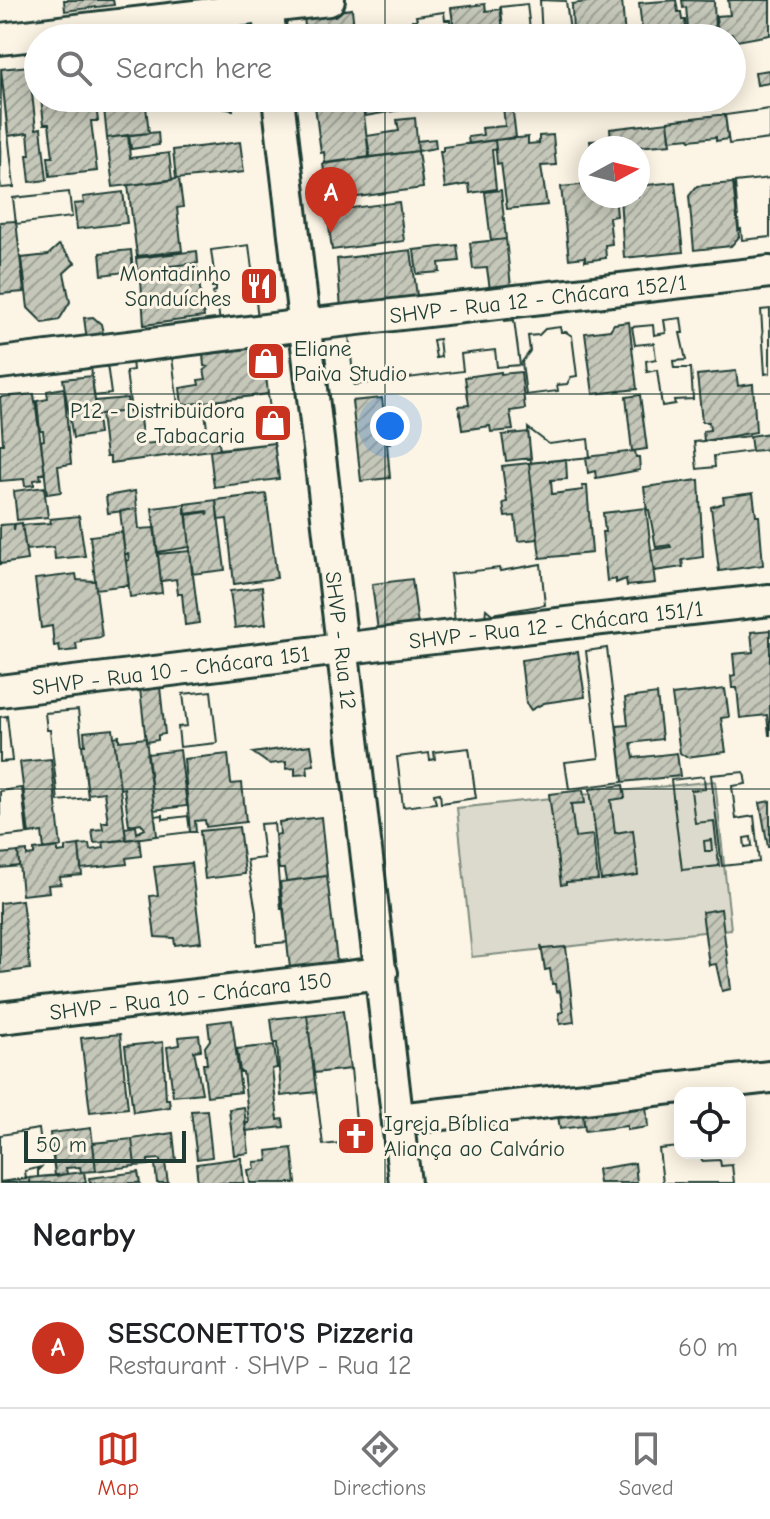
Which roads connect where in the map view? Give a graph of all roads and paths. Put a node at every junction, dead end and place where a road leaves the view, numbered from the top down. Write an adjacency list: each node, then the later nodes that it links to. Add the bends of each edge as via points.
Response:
1 (329, 0): 2 (street)
2 (266, 4): 3 (street); 4 (street)
3 (114, 24)
4 (269, 24)
5 (24, 36): 6 (street)
6 (0, 39)
7 (280, 112): 9 (street, SHVP - Rua 12)
8 (770, 272): 9 (street, SHVP - Rua 12 - Chácara 152/1)
9 (305, 325): 10 (street, SHVP - Rua 12 - Chácara 152/1); 12 (street, SHVP - Rua 12)
10 (0, 363)
11 (770, 600): 12 (street, SHVP - Rua 12 - Chácara 151/1)
12 (341, 649): 13 (street, SHVP - Rua 10 - Chácara 151); 14 (street, SHVP - Rua 12)
13 (0, 691)
14 (382, 973): 15 (street, SHVP - Rua 10 - Chácara 150); 17 (street, SHVP - Rua 12)
15 (0, 1018)
16 (770, 1077): 17 (street)
17 (398, 1119): 18 (street, SHVP - Rua 12)
18 (405, 1183)

